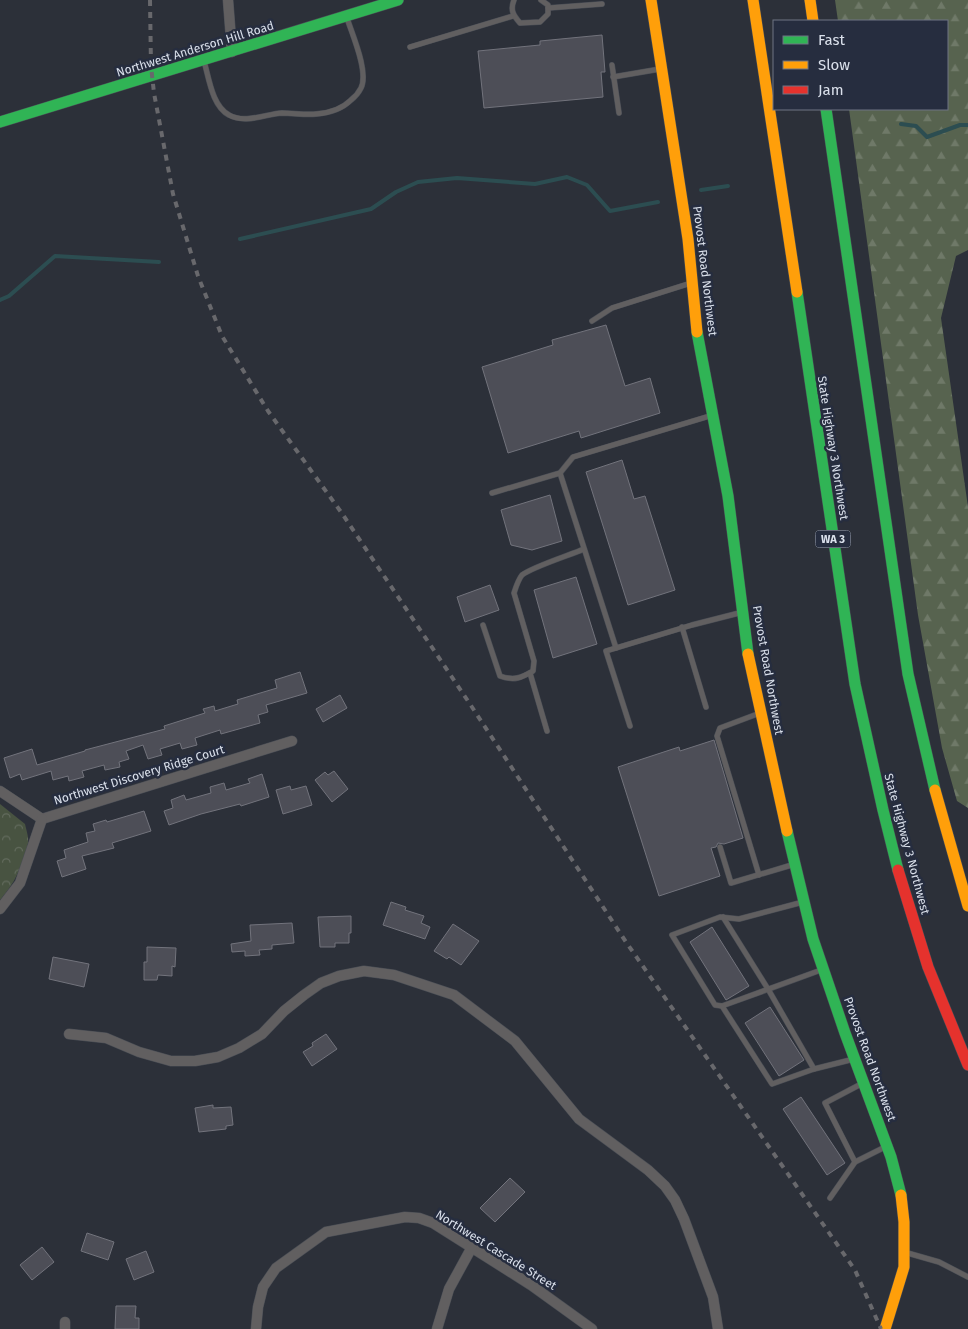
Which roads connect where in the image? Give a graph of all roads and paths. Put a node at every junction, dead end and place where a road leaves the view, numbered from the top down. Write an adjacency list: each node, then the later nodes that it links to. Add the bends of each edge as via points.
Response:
1 (228, 0): 14 (street)
2 (398, 0): 10 (main road, Northwest Anderson Hill Road)
3 (514, 0): 11 (lane, via 511,7)
4 (541, 0): 9 (lane)
5 (651, 0): 17 (main road, Provost Road Northwest)
6 (754, 0): 52 (main road, State Highway 3 Northwest / WA 3, via 857,692 882,808 914,925)
7 (810, 0): 12 (main road)
8 (602, 4): 9 (lane)
9 (548, 8): 11 (lane, via 548,14 540,22 520,23)
10 (346, 16): 14 (main road, Northwest Anderson Hill Road); 15 (lane, via 361,66 362,87 345,106 336,110 237,119 220,108)
11 (513, 16): 13 (lane)
12 (813, 20)
13 (410, 47)
14 (232, 52): 15 (main road, Northwest Anderson Hill Road)
15 (204, 60): 21 (main road, Northwest Anderson Hill Road)
16 (612, 65): 18 (lane)
17 (661, 69): 18 (lane); 22 (main road, Provost Road Northwest)
18 (613, 77): 20 (lane)
19 (826, 110): 44 (main road, via 908,674 921,736)
20 (619, 113)
21 (0, 122)
22 (692, 282): 23 (lane, via 612,308); 24 (main road, Provost Road Northwest, via 697,332)
23 (592, 321)
24 (713, 415): 25 (lane, via 573,457); 28 (main road, Provost Road Northwest, via 728,496)
25 (560, 473): 26 (lane); 27 (lane)
26 (492, 493)
27 (584, 549): 31 (lane); 32 (lane, via 536,568 523,575 517,583 514,593 534,661)
28 (743, 612): 30 (lane); 34 (main road, Provost Road Northwest)
29 (482, 625): 32 (lane, via 500,676 509,680)
30 (682, 627): 31 (lane); 33 (lane)
31 (616, 648): 35 (lane, via 606,651)
32 (530, 673): 36 (lane)
33 (706, 707)
34 (761, 713): 41 (main road, Provost Road Northwest); 42 (lane, via 727,724 720,728 717,736)
35 (630, 726)
36 (547, 731)
37 (292, 741): 39 (street, Northwest Discovery Ridge Court)
38 (0, 791): 39 (street, Northwest Discovery Ridge Court)
39 (42, 818): 45 (street, via 20,883)
40 (720, 847): 42 (lane, via 731,883)
41 (795, 864): 42 (lane); 43 (main road, Provost Road Northwest)
42 (759, 875)
43 (804, 902): 46 (lane, via 739,919); 47 (main road, Provost Road Northwest)
44 (968, 906)
45 (0, 909)
46 (723, 917): 48 (lane); 49 (lane, via 672,935 715,1005)
47 (823, 970): 48 (lane); 51 (main road, Provost Road Northwest)
48 (768, 990): 49 (lane); 53 (lane)
49 (722, 1006): 53 (lane, via 772,1084)
50 (69, 1034): 64 (street, via 106,1038 171,1061 195,1061 218,1057 239,1048 262,1034 304,995 339,976 364,971 394,975 454,994 515,1041 579,1119 648,1170 664,1186 684,1219 713,1297)
51 (854, 1059): 53 (lane); 54 (main road, Provost Road Northwest)
52 (968, 1065)
53 (814, 1069)
54 (864, 1083): 55 (main road, Provost Road Northwest); 56 (lane, via 825,1103)
55 (887, 1146): 56 (lane); 59 (main road, Provost Road Northwest, via 900,1191)
56 (855, 1162): 57 (lane)
57 (830, 1198)
58 (472, 1247): 61 (street, Northwest Cascade Street, via 433,1222 418,1218 404,1217 326,1232 276,1268 263,1287); 62 (street, via 449,1289); 63 (street, Northwest Cascade Street)
59 (904, 1252): 60 (lane, via 939,1262); 65 (main road, Provost Road Northwest, via 904,1268)
60 (968, 1277)
61 (256, 1329)
62 (437, 1329)
63 (592, 1329)
64 (718, 1329)
65 (885, 1329)

